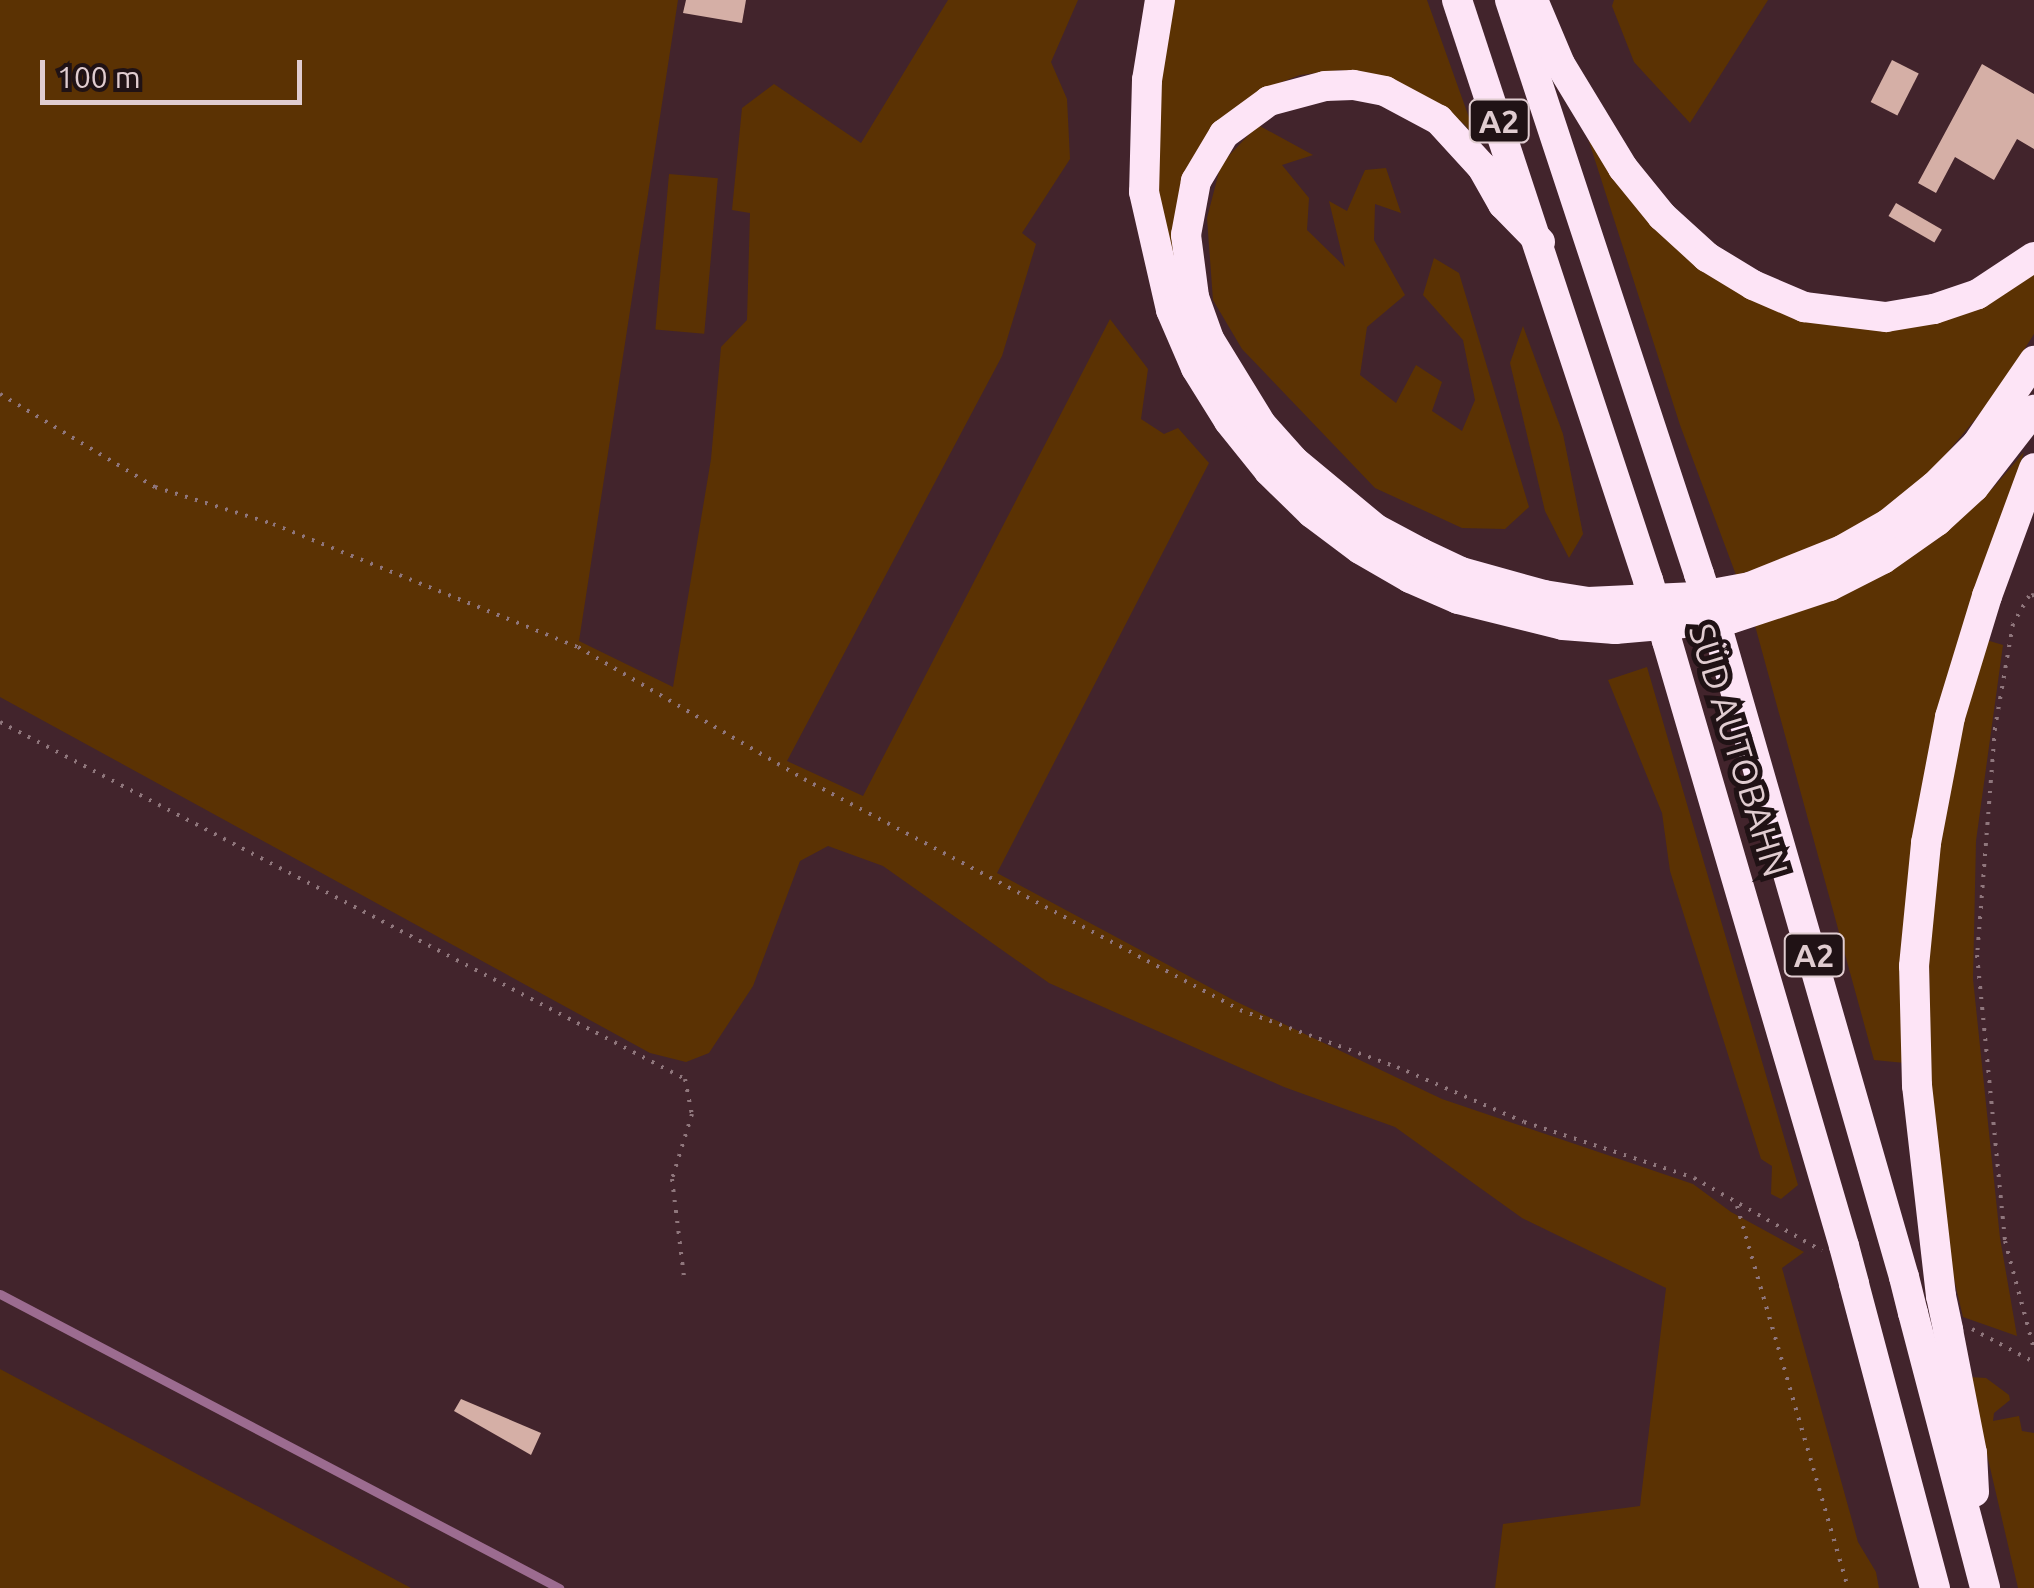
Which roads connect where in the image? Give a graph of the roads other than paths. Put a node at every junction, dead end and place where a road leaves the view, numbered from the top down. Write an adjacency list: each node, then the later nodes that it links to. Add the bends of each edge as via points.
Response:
1 (1160, 0): 8 (highway, via 1147,80 1144,192 1154,251 1196,368 1229,421 1312,513 1410,578 1458,599 1563,626 1674,627 1730,619 1830,586 1937,522 1974,487)
2 (1457, 0): 5 (highway, SÜD AUTOBAHN / A2)
3 (1510, 0): 11 (highway, SÜD AUTOBAHN / A2, bridge, via 1719,634 1904,1277)
4 (1532, 0): 6 (highway, via 1560,64 1623,168 1662,216 1753,285 1804,307 1886,317 1978,294)
5 (1540, 242): 7 (highway, via 1439,120 1385,92 1353,85 1270,101 1224,134 1196,181 1186,236 1194,297 1209,338 1233,384 1294,461 1376,528 1421,554 1559,598 1696,597 1750,587 1842,550 1936,486 1977,444); 13 (highway, SÜD AUTOBAHN / A2, bridge, via 1667,641)
6 (2034, 256)
7 (2034, 361)
8 (2034, 410)
9 (2034, 468): 11 (highway, bridge, via 1950,717 1926,843 1914,966 1917,1086 1942,1296 1972,1453)
10 (0, 1294): 12 (lane)
11 (1976, 1555): 14 (highway, SÜD AUTOBAHN / A2)
12 (560, 1588)
13 (1936, 1588)
14 (1985, 1588)

